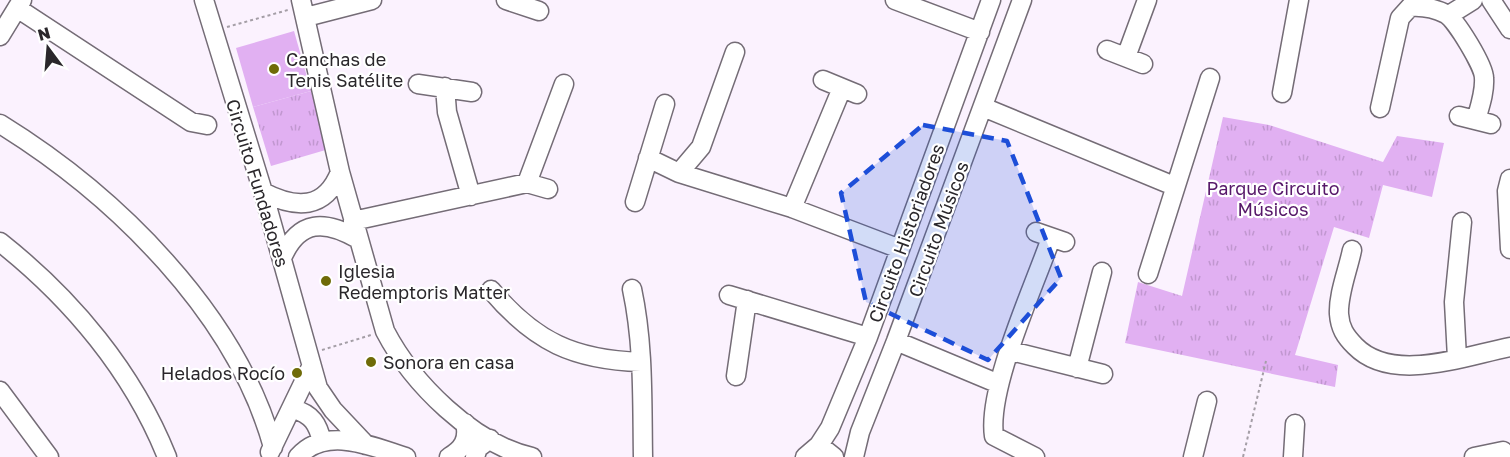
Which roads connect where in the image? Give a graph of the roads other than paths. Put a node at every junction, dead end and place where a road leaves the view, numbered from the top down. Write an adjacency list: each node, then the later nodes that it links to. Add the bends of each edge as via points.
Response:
1 (204, 0): 43 (street, Circuito Fundadores)
2 (372, 0): 13 (street)
3 (896, 0): 12 (street)
4 (991, 0): 17 (street, Circuito Historiadores)
5 (1022, 0): 29 (street, Circuito Músicos)
6 (1147, 0): 19 (street, via 1134,61)
7 (1299, 0): 27 (street)
8 (1473, 0): 15 (street)
9 (1491, 0): 16 (street)
10 (516, 1): 14 (street)
11 (20, 4): 18 (street); 33 (street, via 191,122)
12 (920, 4): 17 (street)
13 (303, 7): 36 (street)
14 (539, 11)
15 (1449, 15): 30 (street, via 1424,6 1410,7 1401,18); 31 (street, via 1484,76)
16 (1510, 29)
17 (980, 32): 52 (street, Circuito Historiadores)
18 (0, 36)
19 (1107, 50)
20 (735, 52): 34 (street)
21 (1210, 78): 41 (street)
22 (823, 80): 46 (street, via 849,91)
23 (418, 84): 25 (street)
24 (564, 84): 39 (street)
25 (445, 87): 26 (street); 44 (street, via 447,112)
26 (472, 92)
27 (1282, 93)
28 (665, 104): 35 (street)
29 (983, 107): 41 (street); 63 (street, Circuito Músicos)
30 (1380, 108)
31 (1475, 120)
32 (0, 124): 82 (street, via 67,169 158,254 220,332 262,414)
33 (207, 125)
34 (701, 147): 37 (street); 40 (street)
35 (648, 158): 37 (street); 45 (street)
36 (340, 172): 43 (street, via 327,193 307,204 290,203); 47 (street)
37 (679, 173): 40 (street)
38 (1510, 179): 53 (street)
39 (527, 183): 42 (street); 44 (street)
40 (708, 183): 46 (street)
41 (1174, 186): 57 (street)
42 (548, 189)
43 (263, 192): 55 (street, Circuito Fundadores)
44 (471, 196): 47 (street)
45 (635, 202)
46 (792, 208): 52 (street)
47 (353, 221): 50 (street)
48 (1462, 222): 66 (street, via 1454,302)
49 (1051, 238): 65 (street)
50 (358, 239): 55 (street, via 336,227 315,226 297,236); 76 (street, via 385,331 398,355 429,391)
51 (0, 242): 84 (street, via 34,271 98,339 139,396)
52 (900, 249): 62 (street, Circuito Historiadores)
53 (1510, 249)
54 (1352, 250): 66 (street, via 1339,310 1341,327 1364,356 1401,366)
55 (282, 258): 67 (street, Circuito Fundadores)
56 (1102, 272): 69 (street)
57 (1148, 274)
58 (491, 290): 68 (street, via 514,317 552,343 606,361)
59 (632, 290): 68 (street)
60 (729, 295): 61 (street)
61 (747, 300): 62 (street); 71 (street)
62 (868, 337): 81 (street, Circuito Historiadores, via 830,428)
63 (896, 341): 72 (street); 92 (street, Circuito Músicos)
64 (1510, 347): 66 (street)
65 (1011, 351): 69 (street); 72 (street)
66 (1456, 358)
67 (309, 361): 75 (street); 80 (street, Circuito Fundadores, via 325,400)
68 (641, 362): 90 (street)
69 (1077, 368): 70 (street)
70 (1103, 374)
71 (736, 376)
72 (999, 384): 93 (street, via 992,420 994,436)
73 (0, 391): 83 (street)
74 (1207, 402): 94 (street)
75 (293, 409): 79 (street, via 304,411 314,420); 82 (street)
76 (465, 423): 78 (street); 87 (street, via 464,445)
77 (1295, 424): 95 (street)
78 (490, 439): 88 (street, via 478,448); 89 (street)
79 (322, 442): 80 (street, via 347,440); 85 (street)
80 (366, 445): 86 (street)
81 (812, 451): 91 (street)
82 (270, 452)
83 (49, 457)
84 (167, 457)
85 (298, 457)
86 (406, 457)
87 (449, 457)
88 (475, 457)
89 (532, 457)
90 (643, 457)
91 (834, 457)
92 (854, 457)
93 (1035, 457)
94 (1193, 457)
95 (1293, 457)

